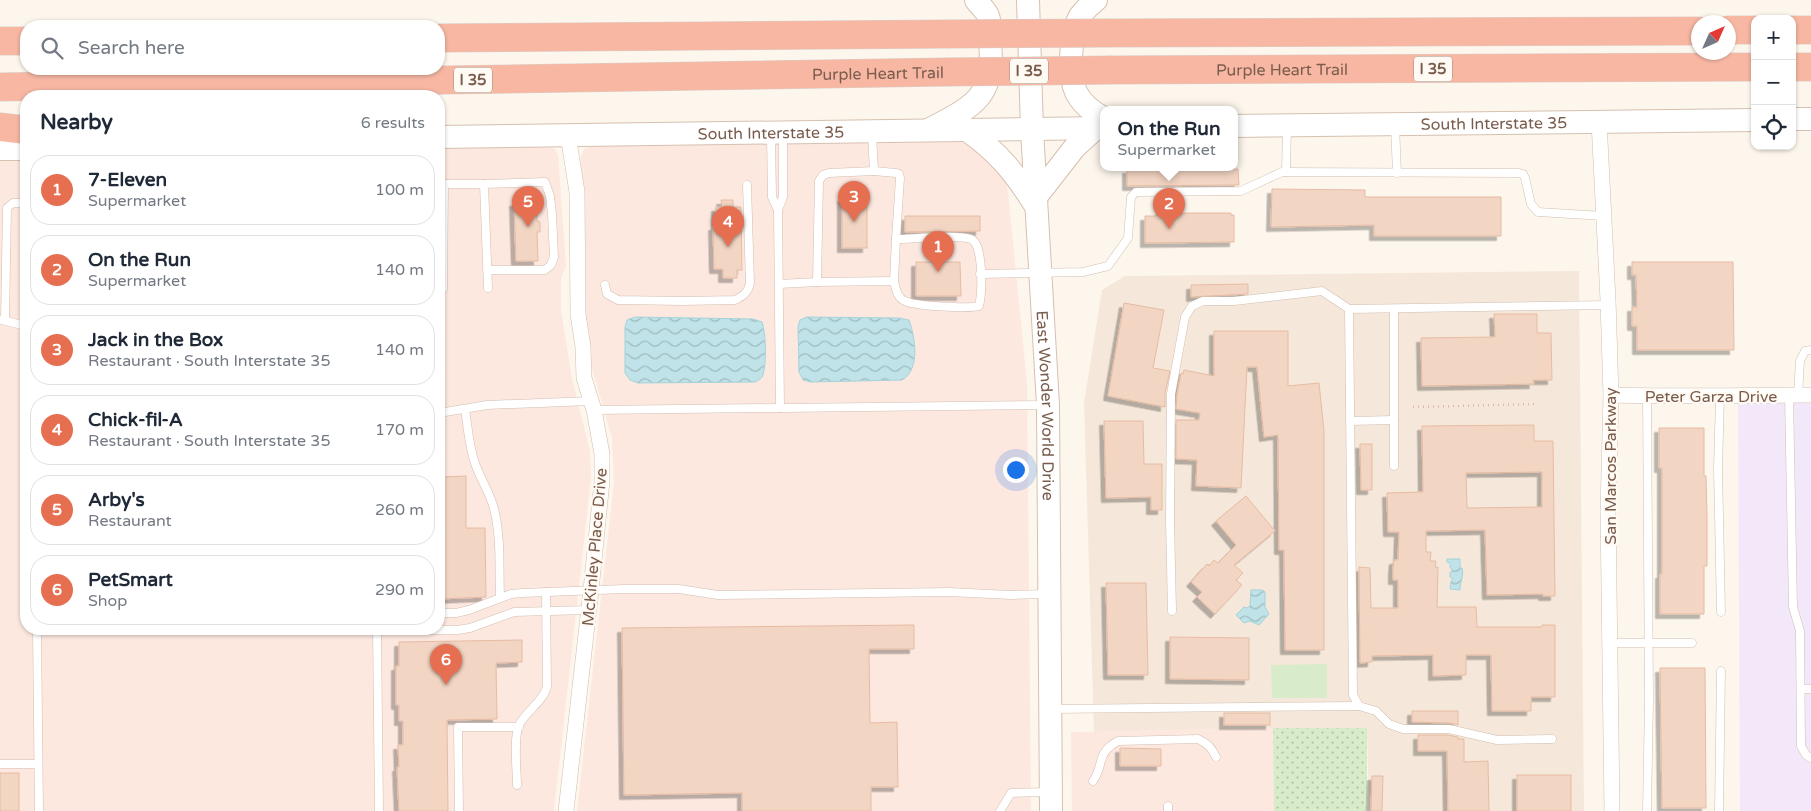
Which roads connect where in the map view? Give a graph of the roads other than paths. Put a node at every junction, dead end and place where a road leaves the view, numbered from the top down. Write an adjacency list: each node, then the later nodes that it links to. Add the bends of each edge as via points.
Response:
1 (976, 0): 29 (main road, via 988,16 992,58 988,84 972,105)
2 (1028, 0): 28 (main road, East Wonder World Drive)
3 (1096, 0): 20 (main road, via 1080,17 1072,41 1072,75 1076,91)
4 (1736, 30): 5 (highway)
5 (1751, 30)
6 (1796, 30): 7 (highway)
7 (1811, 30)
8 (1691, 31): 9 (highway, bridge)
9 (445, 38)
10 (20, 41): 11 (highway)
11 (0, 42)
12 (1751, 67): 15 (highway, Purple Heart Trail / I 35, bridge, via 1112,70)
13 (1796, 67): 14 (highway)
14 (1811, 67)
15 (0, 87)
16 (1811, 119): 18 (main road)
17 (1751, 120): 19 (main road, South Interstate 35)
18 (1796, 120)
19 (1599, 121): 21 (main road, South Interstate 35); 46 (street, San Marcos Parkway)
20 (1100, 123)
21 (1395, 124): 23 (main road, South Interstate 35); 39 (lane)
22 (1100, 125): 28 (main road, South Interstate 35)
23 (1287, 125): 24 (main road, South Interstate 35); 38 (lane)
24 (1238, 126)
25 (0, 127): 27 (highway)
26 (1100, 127): 43 (main road, via 1075,147)
27 (20, 129)
28 (1032, 130): 30 (main road, South Interstate 35); 43 (main road, East Wonder World Drive)
29 (926, 131): 30 (main road, South Interstate 35); 31 (main road, South Interstate 35)
30 (968, 131): 43 (main road, via 1005,162)
31 (872, 132): 32 (main road, South Interstate 35); 37 (lane)
32 (777, 133): 33 (main road, South Interstate 35); 45 (lane, via 772,197); 45 (lane, via 784,196)
33 (568, 135): 34 (main road, South Interstate 35); 67 (street, McKinley Place Drive, via 577,192 578,314 584,378)
34 (445, 138)
35 (0, 149): 36 (main road)
36 (20, 149)
37 (874, 170): 47 (lane, via 899,174); 51 (lane, via 829,173 819,181)
38 (1286, 172): 39 (lane); 49 (lane, via 1241,191 1136,192 1131,197 1128,238 1108,266 1083,272)
39 (1397, 173): 46 (lane, via 1524,174 1531,204 1538,212)
40 (445, 184): 41 (lane)
41 (484, 184): 48 (lane); 48 (lane, via 544,182 550,196 554,257 552,265 545,270)
42 (747, 185): 54 (lane, via 750,283 741,297 735,300 618,300 607,294)
43 (1036, 202): 49 (main road, East Wonder World Drive)
44 (20, 203): 59 (lane, via 13,203 7,208)
45 (778, 210): 53 (lane)
46 (1604, 216): 56 (street, San Marcos Parkway)
47 (896, 239): 50 (lane, via 970,238 980,251); 52 (lane)
48 (487, 270): 55 (lane)
49 (1040, 272): 50 (lane); 66 (main road, East Wonder World Drive)
50 (980, 274): 52 (lane, via 980,306 976,307 903,301)
51 (817, 282): 52 (lane); 53 (lane)
52 (894, 282)
53 (779, 284): 68 (lane)
54 (605, 285)
55 (488, 288)
56 (1608, 305): 58 (lane); 62 (street, San Marcos Parkway)
57 (1349, 309): 58 (lane); 72 (lane); 80 (lane, via 1322,291 1234,301 1203,301 1192,306 1185,317 1170,394)
58 (1394, 309): 71 (lane)
59 (2, 320): 60 (lane)
60 (20, 324)
61 (1811, 350): 63 (lane, via 1805,351 1800,361)
62 (1610, 395): 64 (street, Peter Garza Drive); 86 (street, San Marcos Parkway)
63 (1799, 395): 65 (street, Peter Garza Drive); 90 (lane, via 1794,607 1800,631)
64 (1647, 396): 65 (street, Peter Garza Drive); 87 (lane)
65 (1720, 397): 81 (lane)
66 (1048, 405): 68 (lane); 76 (main road, East Wonder World Drive)
67 (592, 406): 68 (lane); 69 (lane, via 487,405); 74 (street, McKinley Place Drive, via 602,454 602,472)
68 (780, 408)
69 (465, 409): 70 (lane); 77 (lane, via 471,452 496,513)
70 (445, 412)
71 (1394, 420): 72 (lane); 73 (lane)
72 (1350, 421): 92 (lane, via 1353,695)
73 (1394, 466)
74 (591, 590): 75 (lane); 76 (lane, via 679,589 718,595); 79 (street, McKinley Place Drive)
75 (546, 592): 77 (lane, via 511,594); 78 (lane)
76 (1050, 594): 93 (main road, East Wonder World Drive)
77 (500, 598): 82 (lane, via 469,610)
78 (546, 610): 79 (lane); 83 (lane, via 514,612 470,628); 94 (lane, via 547,686 544,696)
79 (589, 610): 106 (street, McKinley Place Drive)
80 (1172, 612)
81 (1721, 612)
82 (445, 613)
83 (445, 630)
84 (37, 635): 99 (lane)
85 (377, 635): 104 (lane)
86 (1610, 643): 87 (lane); 108 (street, San Marcos Parkway)
87 (1648, 643): 88 (lane); 109 (lane)
88 (1692, 643)
89 (1721, 671): 110 (lane)
90 (1800, 689): 91 (lane); 97 (lane, via 1801,746)
91 (1811, 689)
92 (1360, 706): 93 (lane); 95 (lane, via 1376,711 1389,724 1403,729 1449,729 1496,740)
93 (1051, 709): 102 (main road, East Wonder World Drive)
94 (519, 727): 101 (lane); 105 (lane, via 458,727)
95 (1552, 739)
96 (1216, 757): 100 (lane, via 1212,748 1198,740 1118,741 1110,745 1102,756)
97 (1811, 758)
98 (0, 764): 99 (lane)
99 (38, 764): 103 (lane)
100 (1093, 781)
101 (517, 785)
102 (1051, 802): 107 (lane, via 1011,793)
103 (39, 811)
104 (379, 811)
105 (459, 811)
106 (566, 811)
107 (1000, 811)
108 (1612, 811)
109 (1647, 811)
110 (1719, 811)

